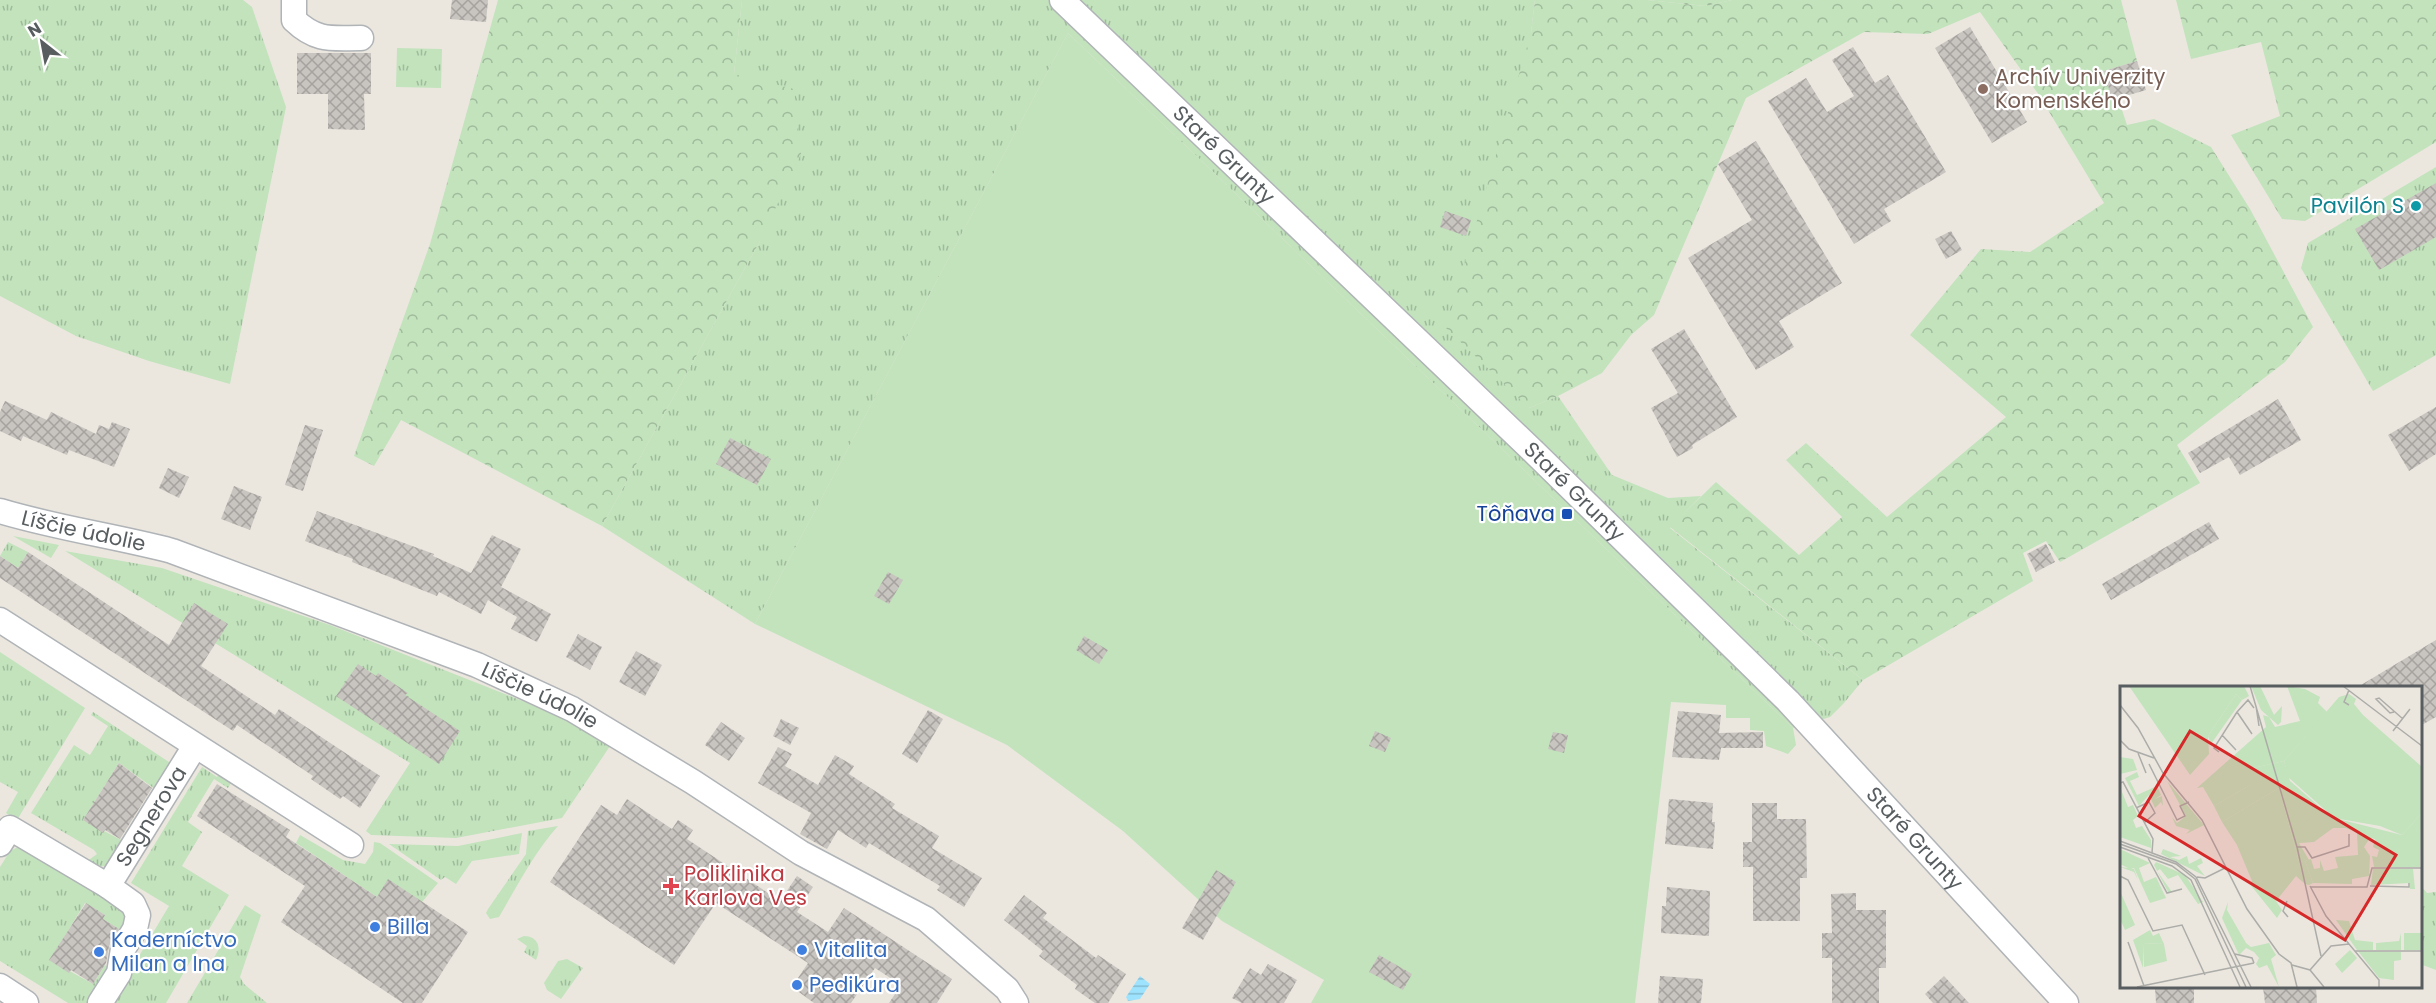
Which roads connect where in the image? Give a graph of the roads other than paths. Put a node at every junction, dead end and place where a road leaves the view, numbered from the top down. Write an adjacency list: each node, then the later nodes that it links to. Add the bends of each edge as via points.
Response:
1 (294, 0): 3 (street, via 294,20 307,32 323,38)
2 (1062, 0): 14 (street, Staré Grunty, via 1748,660)
3 (361, 38)
4 (0, 511): 13 (street, Líščie údolie, via 172,551 477,665 572,709 801,853 926,919 998,981)
5 (0, 620): 6 (street)
6 (195, 746): 8 (street); 9 (street, Segnerova)
7 (0, 844): 9 (street, Segnerova, via 10,828)
8 (351, 844)
9 (108, 886): 12 (street, Segnerova, via 134,904 138,915 123,949 118,973)
10 (0, 986): 11 (street)
11 (26, 1003)
12 (100, 1003)
13 (1016, 1003)
14 (2066, 1003)

